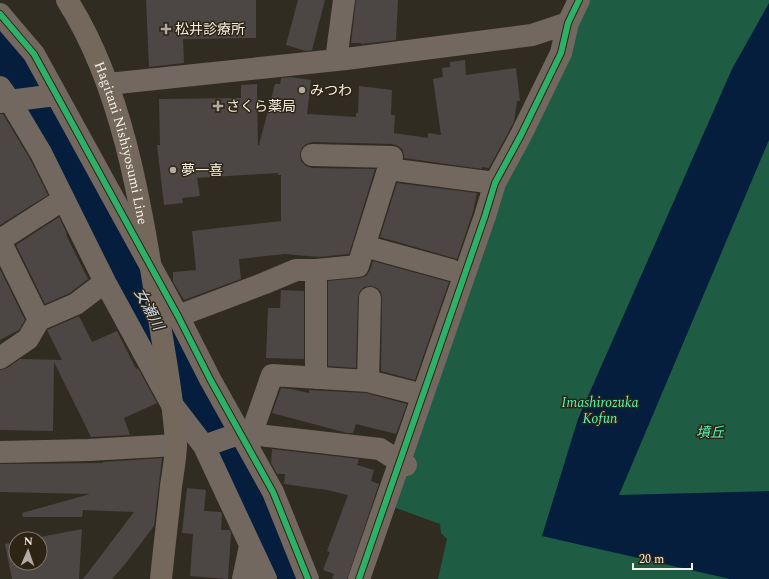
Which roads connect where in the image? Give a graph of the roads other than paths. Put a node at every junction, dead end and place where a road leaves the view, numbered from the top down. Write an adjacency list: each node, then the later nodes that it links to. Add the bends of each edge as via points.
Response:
1 (3, 0): 5 (street)
2 (67, 0): 9 (main road, Hagitani Nishiyosumi Line, via 90,42)
3 (344, 0): 8 (street)
4 (579, 0): 7 (street)
5 (0, 2)
6 (0, 14): 10 (street, via 34,54)
7 (568, 23): 8 (street, via 532,35); 14 (street, via 560,53)
8 (336, 60): 9 (street)
9 (108, 84): 18 (main road, Hagitani Nishiyosumi Line, via 131,168)
10 (56, 95): 11 (street); 18 (street)
11 (7, 98): 15 (street, via 41,153)
12 (312, 155): 13 (street, via 392,157)
13 (388, 169): 14 (street); 17 (street)
14 (495, 183): 29 (street)
15 (64, 199): 16 (street); 21 (street)
16 (0, 240): 24 (street)
17 (364, 246): 19 (street, via 358,266); 20 (street)
18 (151, 266): 23 (street); 28 (main road, Hagitani Nishiyosumi Line)
19 (316, 270): 23 (street, via 296,270); 26 (street)
20 (451, 270)
21 (105, 282): 24 (street, via 76,304); 28 (street)
22 (370, 298): 27 (street)
23 (178, 316): 30 (street)
24 (39, 320): 25 (street, via 28,339)
25 (0, 358)
26 (316, 378): 27 (street); 30 (street, via 272,375)
27 (368, 381): 29 (street)
28 (170, 393): 31 (main road, Hagitani Nishiyosumi Line); 32 (street)
29 (423, 395): 34 (street)
30 (242, 435): 32 (street); 34 (street, via 380,449); 39 (street, via 273,492)
31 (176, 445): 33 (street); 36 (main road, Hagitani Nishiyosumi Line)
32 (204, 446): 35 (street)
33 (0, 452)
34 (403, 463): 40 (street)
35 (250, 546): 37 (street); 38 (street)
36 (161, 579)
37 (243, 579)
38 (266, 579)
39 (308, 579)
40 (359, 579)

